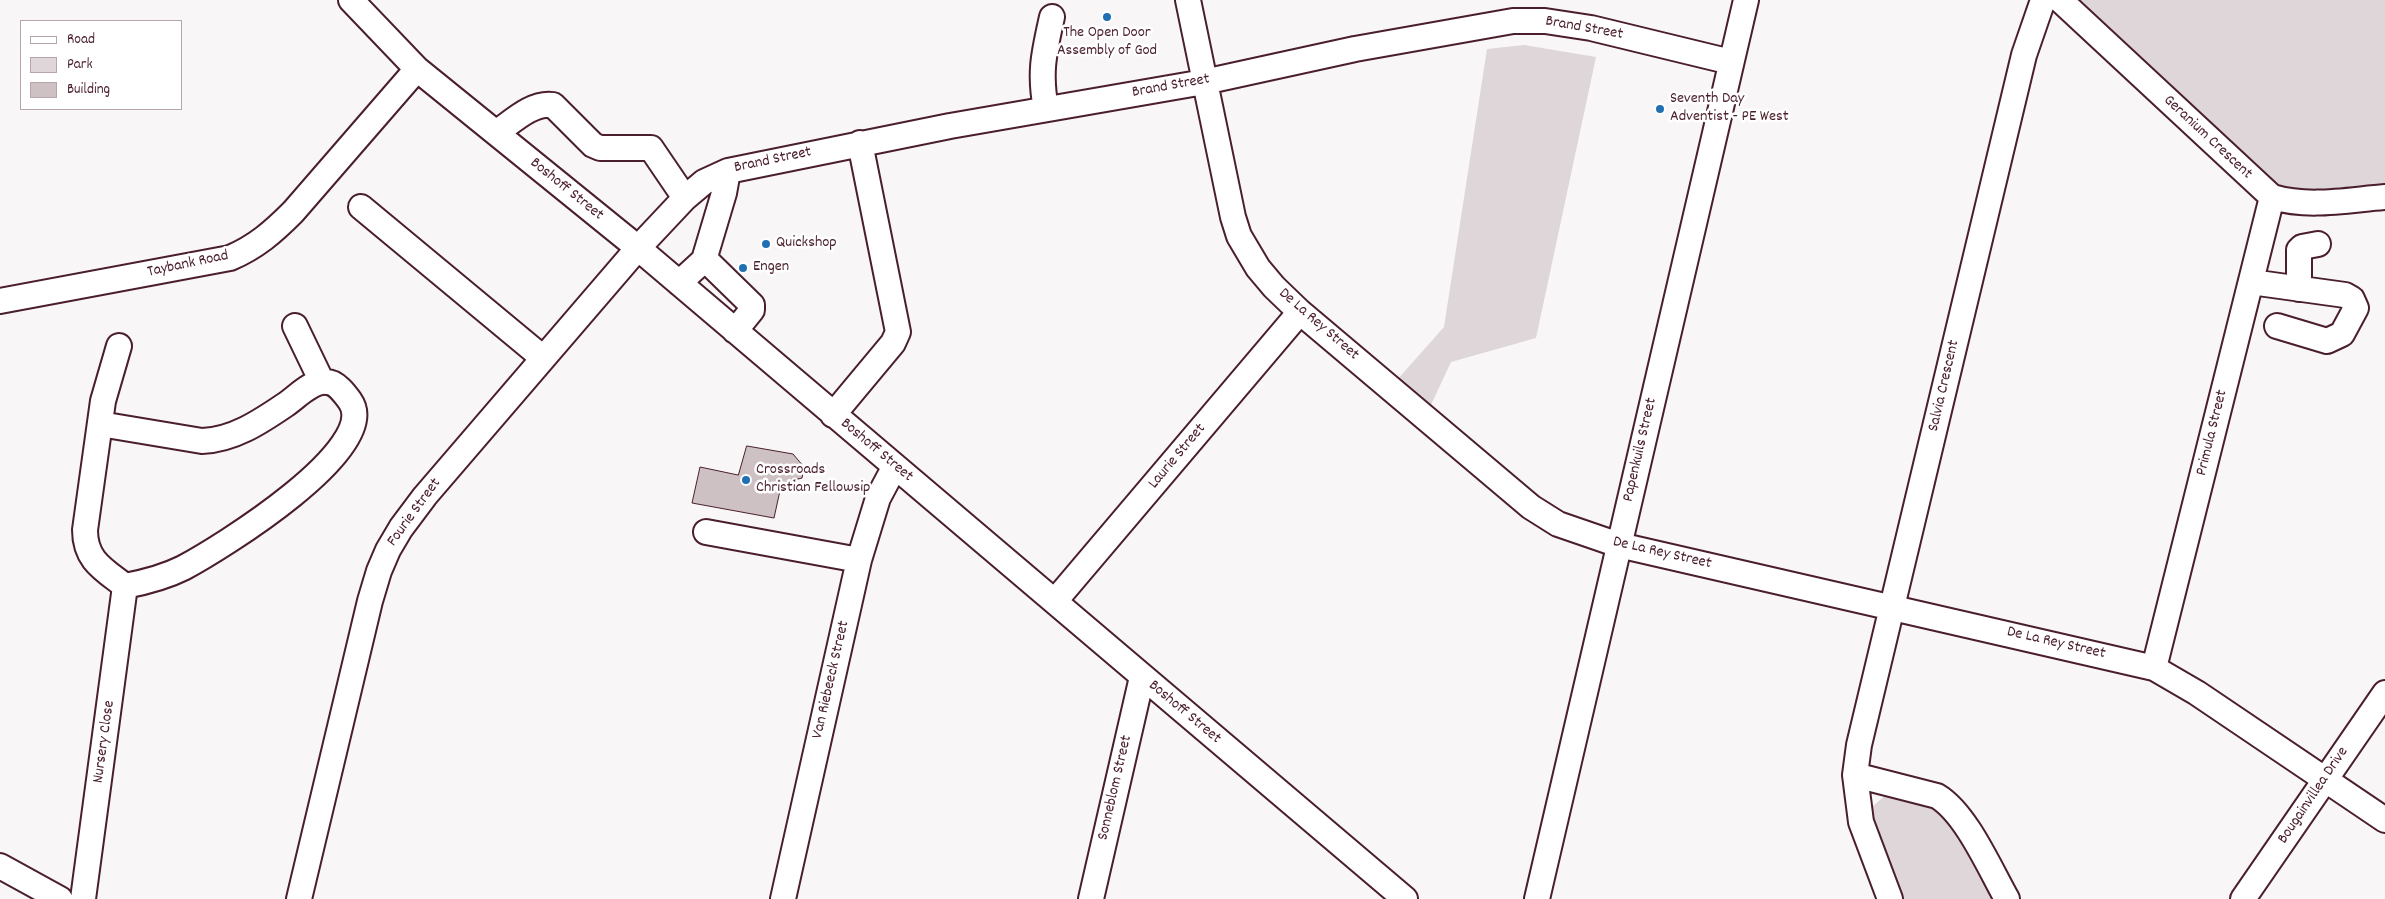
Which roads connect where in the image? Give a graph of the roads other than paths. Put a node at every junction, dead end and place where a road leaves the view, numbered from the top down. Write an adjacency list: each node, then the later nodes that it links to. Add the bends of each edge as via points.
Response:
1 (350, 0): 8 (street, Boshoff Street)
2 (1188, 0): 9 (street, De La Rey Street)
3 (1746, 0): 7 (street, Papenkuils Street)
4 (2043, 0): 40 (street, Salvia Crescent, via 2024,54)
5 (2060, 0): 14 (street, Geranium Crescent)
6 (1052, 17): 10 (street, via 1042,60 1041,84)
7 (1730, 62): 9 (street, Brand Street, via 1591,28 1545,20 1513,21 1355,49); 36 (street, Papenkuils Street)
8 (417, 69): 11 (street, Boshoff Street); 24 (street, Taybank Road, via 293,212 276,230 249,249 230,258)
9 (1204, 82): 10 (street, Brand Street); 25 (street, De La Rey Street, via 1232,217 1239,236 1258,268)
10 (1046, 109): 12 (street, Brand Street)
11 (496, 133): 16 (street, via 534,107 553,105 593,145 600,148 651,148); 19 (street, Boshoff Street)
12 (860, 143): 13 (street, Brand Street); 32 (street, via 898,332 893,343)
13 (728, 170): 16 (street, Brand Street, via 704,182); 20 (street)
14 (2272, 197): 15 (street, Geranium Crescent, via 2291,203 2312,204); 21 (street, Primula Street)
15 (2385, 197)
16 (685, 198): 19 (street, Brand Street)
17 (361, 207): 30 (street)
18 (2318, 244): 23 (street, via 2299,250)
19 (638, 248): 22 (street, Boshoff Street); 30 (street, Fourie Street)
20 (704, 260): 22 (street); 28 (street, via 751,302 753,308)
21 (2251, 282): 23 (street); 41 (street, Primula Street)
22 (679, 283): 28 (street, Boshoff Street)
23 (2299, 289): 27 (street, via 2345,295 2356,308 2342,334 2327,341)
24 (0, 301)
25 (1300, 312): 36 (street, De La Rey Street, via 1531,507 1558,524); 39 (street, Laurie Street)
26 (296, 326): 31 (street)
27 (2277, 326)
28 (736, 331): 32 (street, Boshoff Street)
29 (119, 346): 33 (street, via 103,401)
30 (543, 358): 50 (street, Fourie Street, via 425,496 401,528 378,571)
31 (322, 382): 33 (street, via 254,424 215,441); 38 (street, via 335,384 353,404 355,417 348,438 329,462 302,489 209,552 168,575)
32 (833, 415): 34 (street, Boshoff Street)
33 (100, 424): 38 (street, via 85,541 92,558)
34 (895, 466): 37 (street, Van Riebeeck Street, via 878,498); 39 (street, Boshoff Street)
35 (706, 532): 37 (street)
36 (1619, 544): 40 (street, De La Rey Street); 54 (street, Papenkuils Street)
37 (860, 560): 51 (street, Van Riebeeck Street)
38 (125, 586): 49 (street, Nursery Close)
39 (1056, 601): 42 (street, Boshoff Street)
40 (1892, 607): 41 (street, De La Rey Street); 44 (street, Salvia Crescent, via 1859,745)
41 (2154, 668): 45 (street, De La Rey Street, via 2197,693)
42 (1142, 677): 52 (street, Sonneblom Street); 53 (street, Boshoff Street)
43 (2385, 693): 45 (street, Bougainvillea Drive)
44 (1855, 775): 55 (street, Salvia Crescent, via 1861,822); 56 (street, via 1937,796 1946,802 1963,822)
45 (2324, 780): 46 (street, De La Rey Street); 57 (street, Bougainvillea Drive)
46 (2385, 820)
47 (0, 866): 48 (street)
48 (60, 899)
49 (83, 899)
50 (299, 899)
51 (783, 899)
52 (1091, 899)
53 (1405, 899)
54 (1537, 899)
55 (1890, 899)
56 (2007, 899)
57 (2243, 899)

